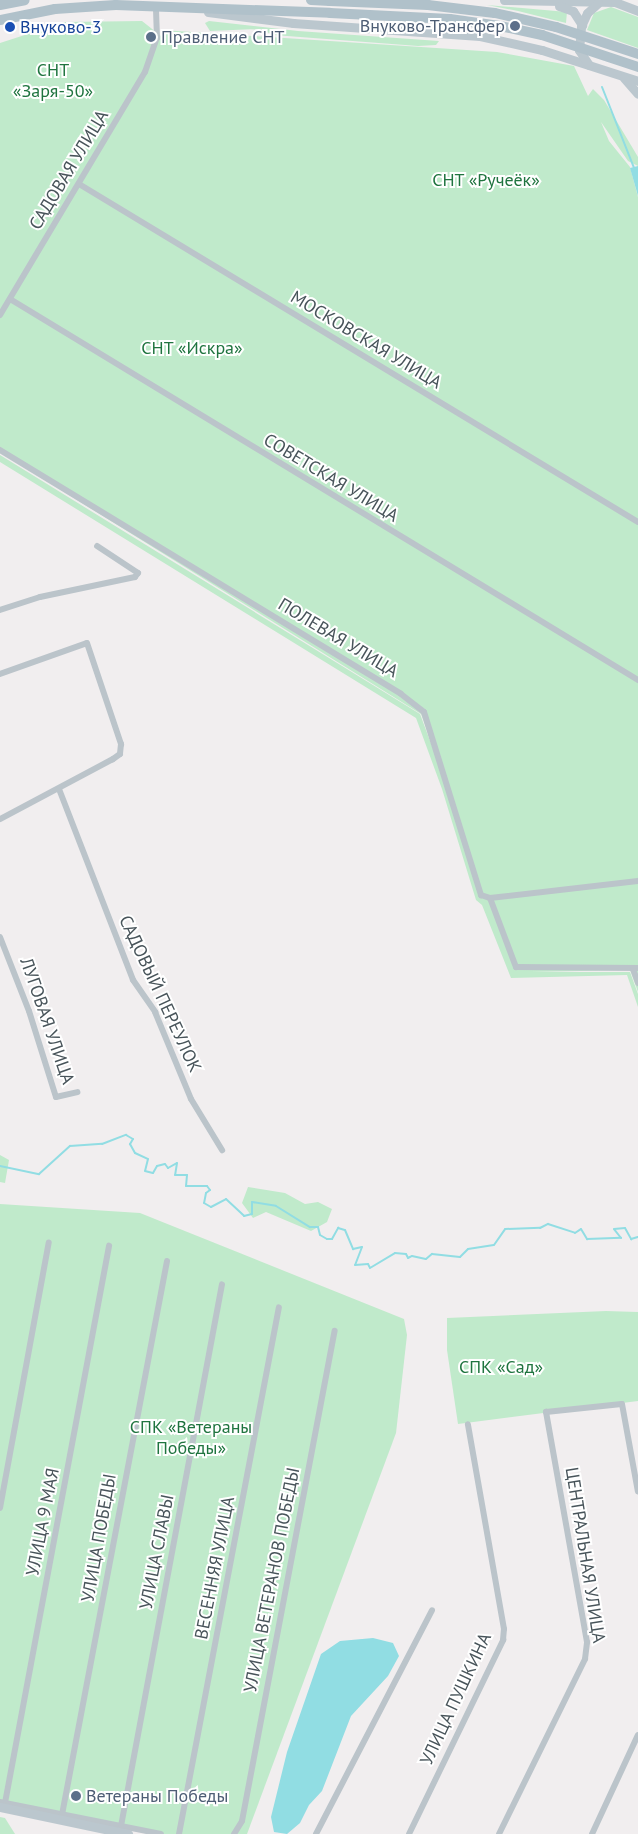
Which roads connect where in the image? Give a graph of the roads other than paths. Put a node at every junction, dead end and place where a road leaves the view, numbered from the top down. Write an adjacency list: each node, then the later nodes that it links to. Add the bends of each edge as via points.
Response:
1 (24, 0): 8 (main road)
2 (311, 0): 4 (main road)
3 (504, 0): 6 (main road)
4 (330, 1): 14 (main road, bridge, via 428,5 501,14)
5 (616, 1): 7 (main road); 11 (main road)
6 (551, 3): 7 (main road); 13 (main road, via 574,11)
7 (598, 3): 13 (main road, via 588,11)
8 (0, 5)
9 (156, 5): 10 (main road); 12 (main road, via 64,8); 20 (street, САДОВАЯ УЛИЦА, via 157,38 145,72)
10 (184, 6): 15 (main road, via 292,22 475,35 542,50); 16 (main road, bridge, via 450,19 542,35)
11 (638, 11)
12 (0, 20)
13 (582, 25): 15 (main road, via 578,50)
14 (638, 54)
15 (589, 65): 17 (main road)
16 (638, 66)
17 (615, 73): 18 (main road); 19 (main road, via 629,81)
18 (635, 78)
19 (638, 94)
20 (79, 184): 21 (street, САДОВАЯ УЛИЦА); 24 (street, МОСКОВСКАЯ УЛИЦА)
21 (10, 299): 22 (street, САДОВАЯ УЛИЦА); 28 (street, СОВЕТСКАЯ УЛИЦА)
22 (0, 315)
23 (0, 450): 32 (street, ПОЛЕВАЯ УЛИЦА, via 401,694 424,712 481,895)
24 (638, 522)
25 (97, 546): 26 (street, via 138,573 135,577 40,597)
26 (0, 610)
27 (0, 674): 29 (street, via 87,643 121,744 120,754)
28 (638, 680)
29 (60, 789): 30 (street); 37 (street, САДОВЫЙ ПЕРЕУЛОК, via 133,980 155,1012 191,1099)
30 (0, 819)
31 (638, 881): 32 (street)
32 (490, 898): 34 (street, ПОЛЕВАЯ УЛИЦА, via 516,967)
33 (0, 937): 36 (street, ЛУГОВАЯ УЛИЦА, via 29,1011 56,1097)
34 (635, 968): 35 (street)
35 (638, 983)
36 (76, 1092)
37 (222, 1150)
38 (49, 1242): 46 (street)
39 (109, 1246): 49 (street, УЛИЦА 9 МАЯ)
40 (167, 1261): 50 (street, УЛИЦА ПОБЕДЫ)
41 (222, 1284): 51 (street, УЛИЦА СЛАВЫ)
42 (279, 1308): 54 (street, ВЕСЕННЯЯ УЛИЦА)
43 (335, 1331): 55 (street, УЛИЦА ВЕТЕРАНОВ ПОБЕДЫ, via 242,1821)
44 (468, 1424): 57 (street, УЛИЦА ПУШКИНА, via 504,1629 503,1640)
45 (638, 1492): 58 (street, ЦЕНТРАЛЬНАЯ УЛИЦА, via 622,1404 546,1412 587,1642 585,1659)
46 (0, 1508)
47 (432, 1610): 56 (street)
48 (638, 1735): 59 (street)
49 (2, 1804): 50 (main road)
50 (61, 1817): 51 (street); 52 (main road)
51 (122, 1826): 53 (street)
52 (128, 1834)
53 (161, 1834)
54 (179, 1834)
55 (234, 1834)
56 (316, 1834)
57 (408, 1834)
58 (499, 1834)
59 (592, 1834)

